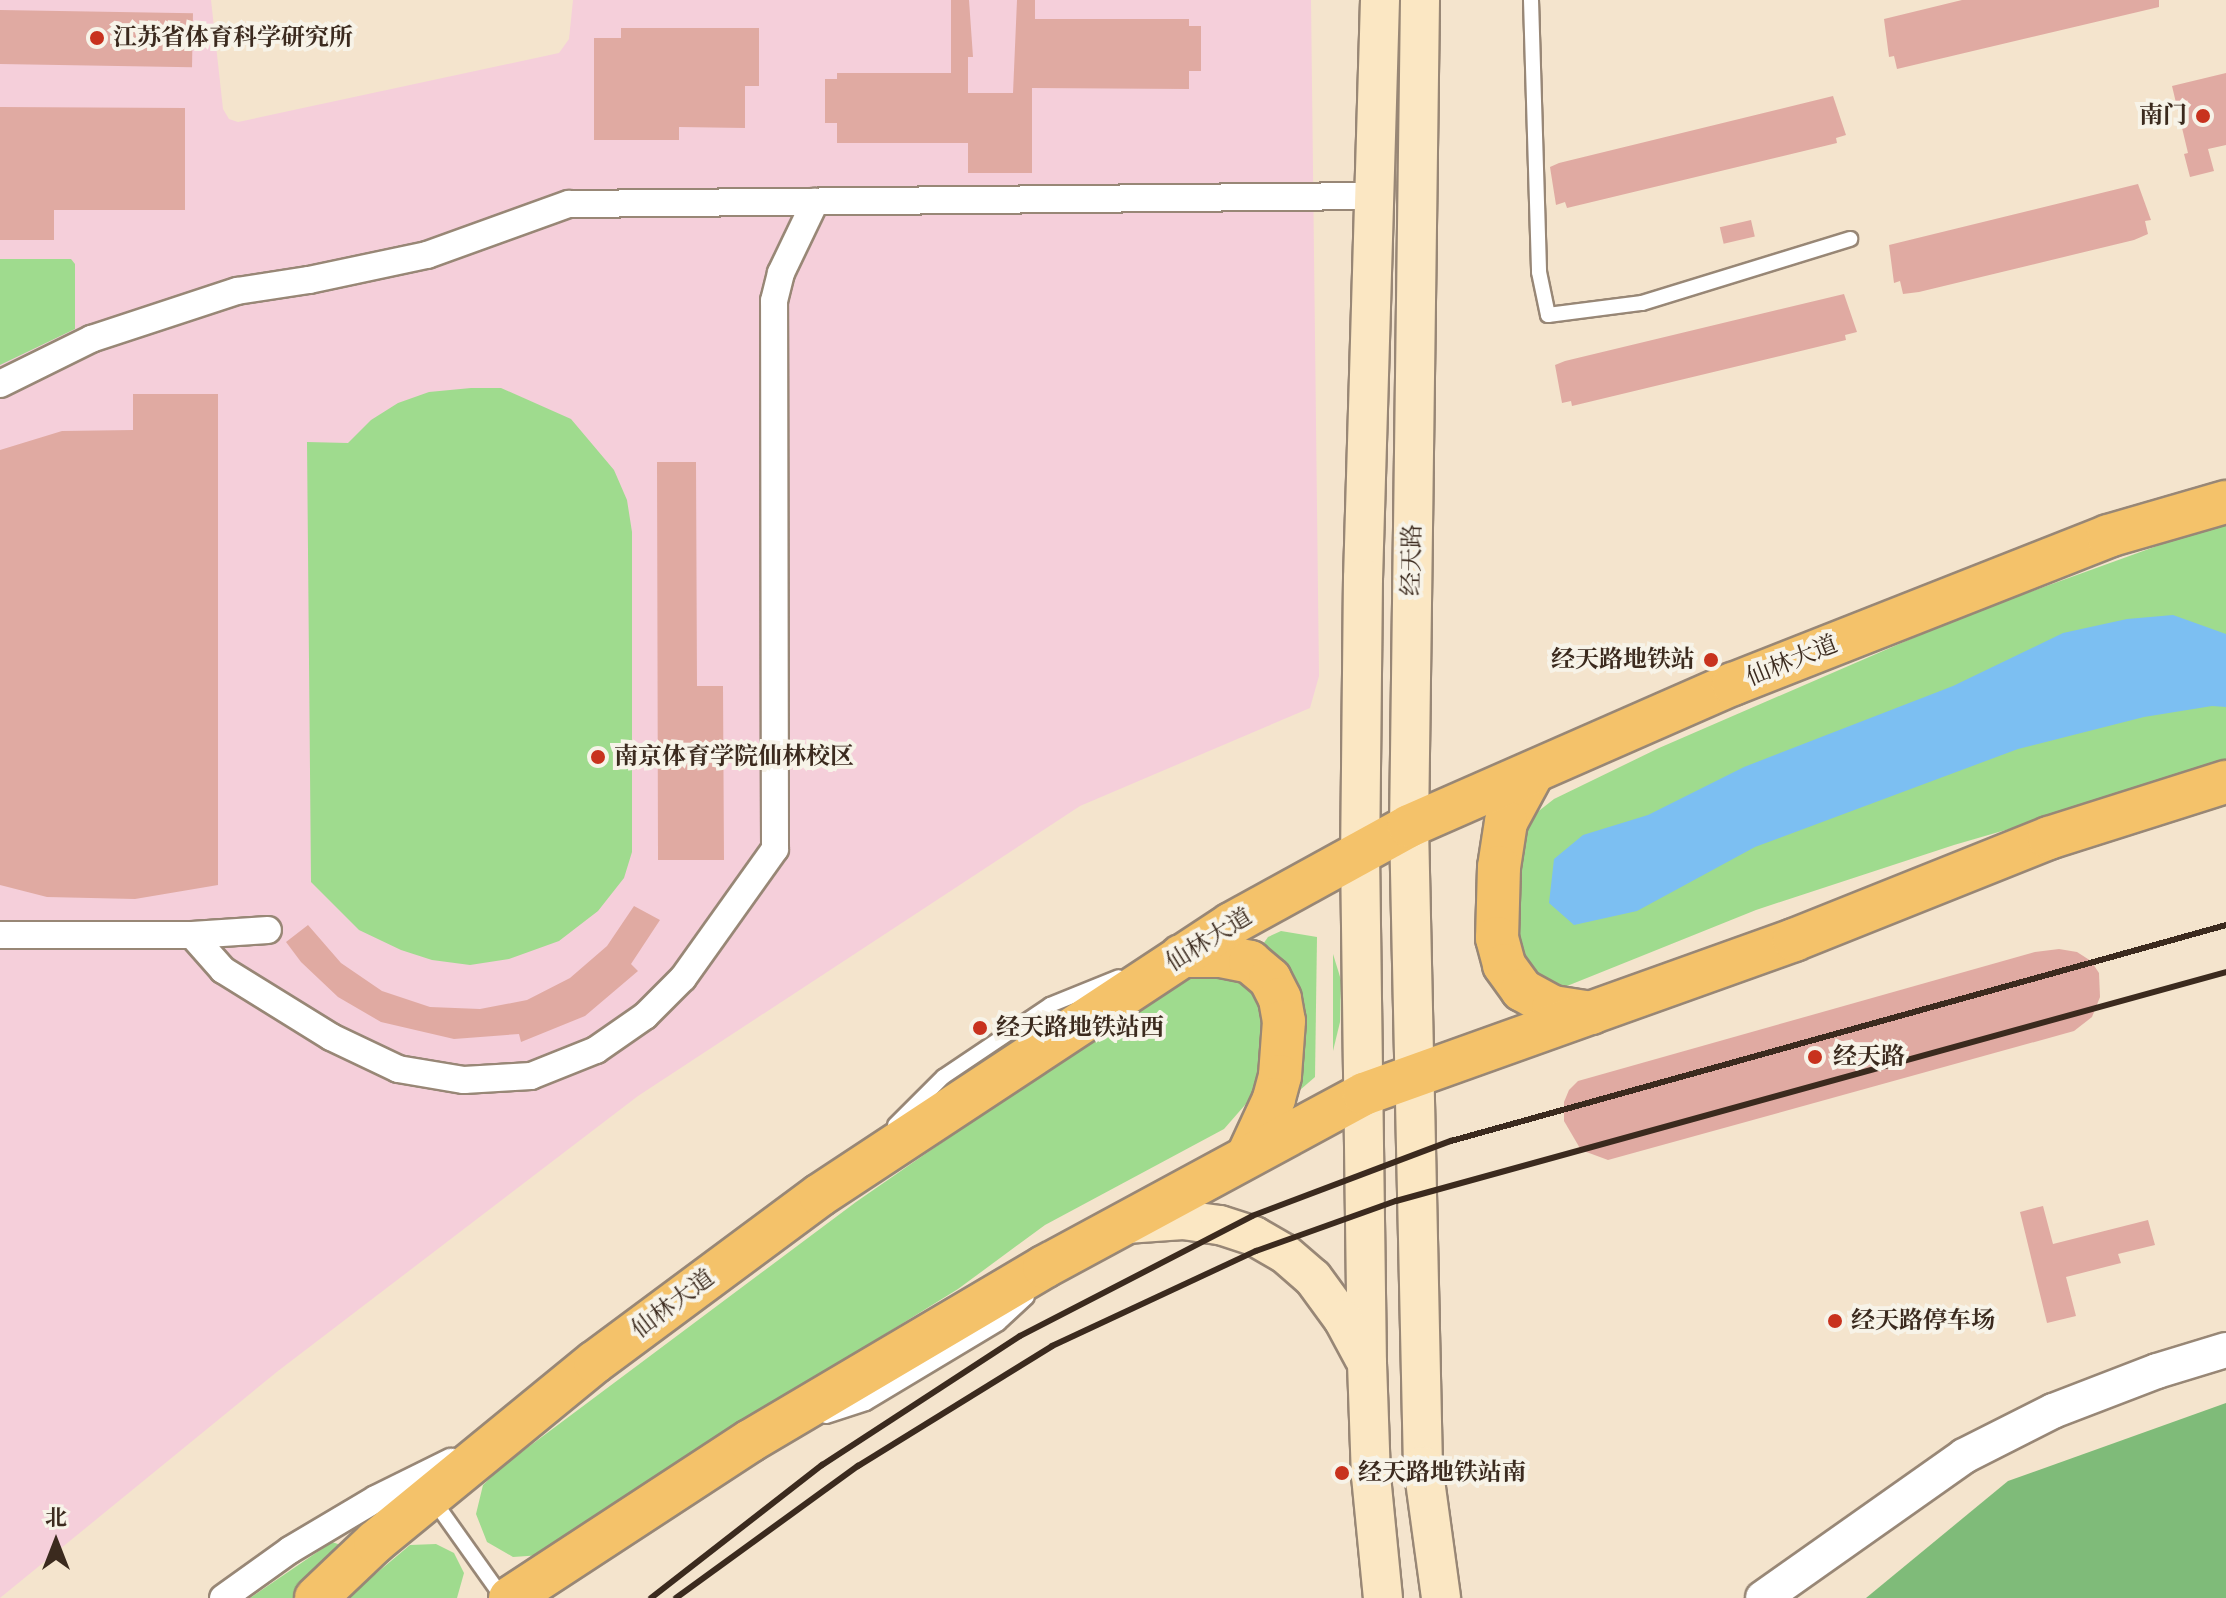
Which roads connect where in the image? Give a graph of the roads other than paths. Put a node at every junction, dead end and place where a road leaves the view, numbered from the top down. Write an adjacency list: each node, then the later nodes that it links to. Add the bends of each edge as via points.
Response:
1 (1380, 0): 4 (main road, 经天路)
2 (1420, 0): 11 (main road, 经天路)
3 (1531, 0): 6 (lane, via 1539,272 1548,315 1642,303)
4 (1373, 196): 5 (street); 12 (main road, 经天路)
5 (815, 202): 7 (street, via 569,204 427,255 237,291 91,339); 16 (street, via 781,273 774,301 775,849 683,978 645,1016 596,1050 531,1076 464,1080 398,1069 331,1037 223,970)
6 (1850, 239)
7 (0, 384)
8 (2226, 502): 9 (main road, 仙林大道, via 2108,536 1733,684)
9 (1531, 776): 11 (main road, 仙林大道); 18 (main road, via 1506,822 1497,938 1504,965 1522,990 1553,1007)
10 (2226, 782): 18 (main road, via 2049,838 1794,940)
11 (1409, 826): 12 (main road, 仙林大道); 19 (main road, 经天路)
12 (1360, 852): 13 (main road, 仙林大道); 20 (main road, 经天路)
13 (1231, 924): 17 (main road, 仙林大道); 22 (lane, via 1050,1005 943,1077)
14 (268, 930): 16 (street)
15 (0, 935): 16 (street)
16 (192, 935)
17 (1181, 956): 21 (main road, via 1250,962 1270,979 1280,999 1280,1076); 22 (main road, 仙林大道)
18 (1592, 1013): 19 (main road)
19 (1414, 1074): 20 (main road); 33 (main road, 经天路, via 1423,1466)
20 (1364, 1094): 21 (main road); 25 (main road, 经天路)
21 (1248, 1155): 23 (main road)
22 (820, 1195): 26 (main road, 仙林大道, via 595,1362)
23 (1119, 1225): 25 (main road, via 1183,1220 1254,1236 1313,1278); 31 (main road, via 750,1441)
24 (2226, 1350): 34 (street, via 2053,1411 1964,1456)
25 (1367, 1363): 32 (main road, 经天路)
26 (511, 1432): 27 (main road, 仙林大道); 28 (street, via 376,1499)
27 (431, 1496): 29 (main road, 仙林大道); 30 (lane)
28 (223, 1598)
29 (316, 1598)
30 (503, 1598)
31 (510, 1598)
32 (1383, 1598)
33 (1441, 1598)
34 (1763, 1598)

